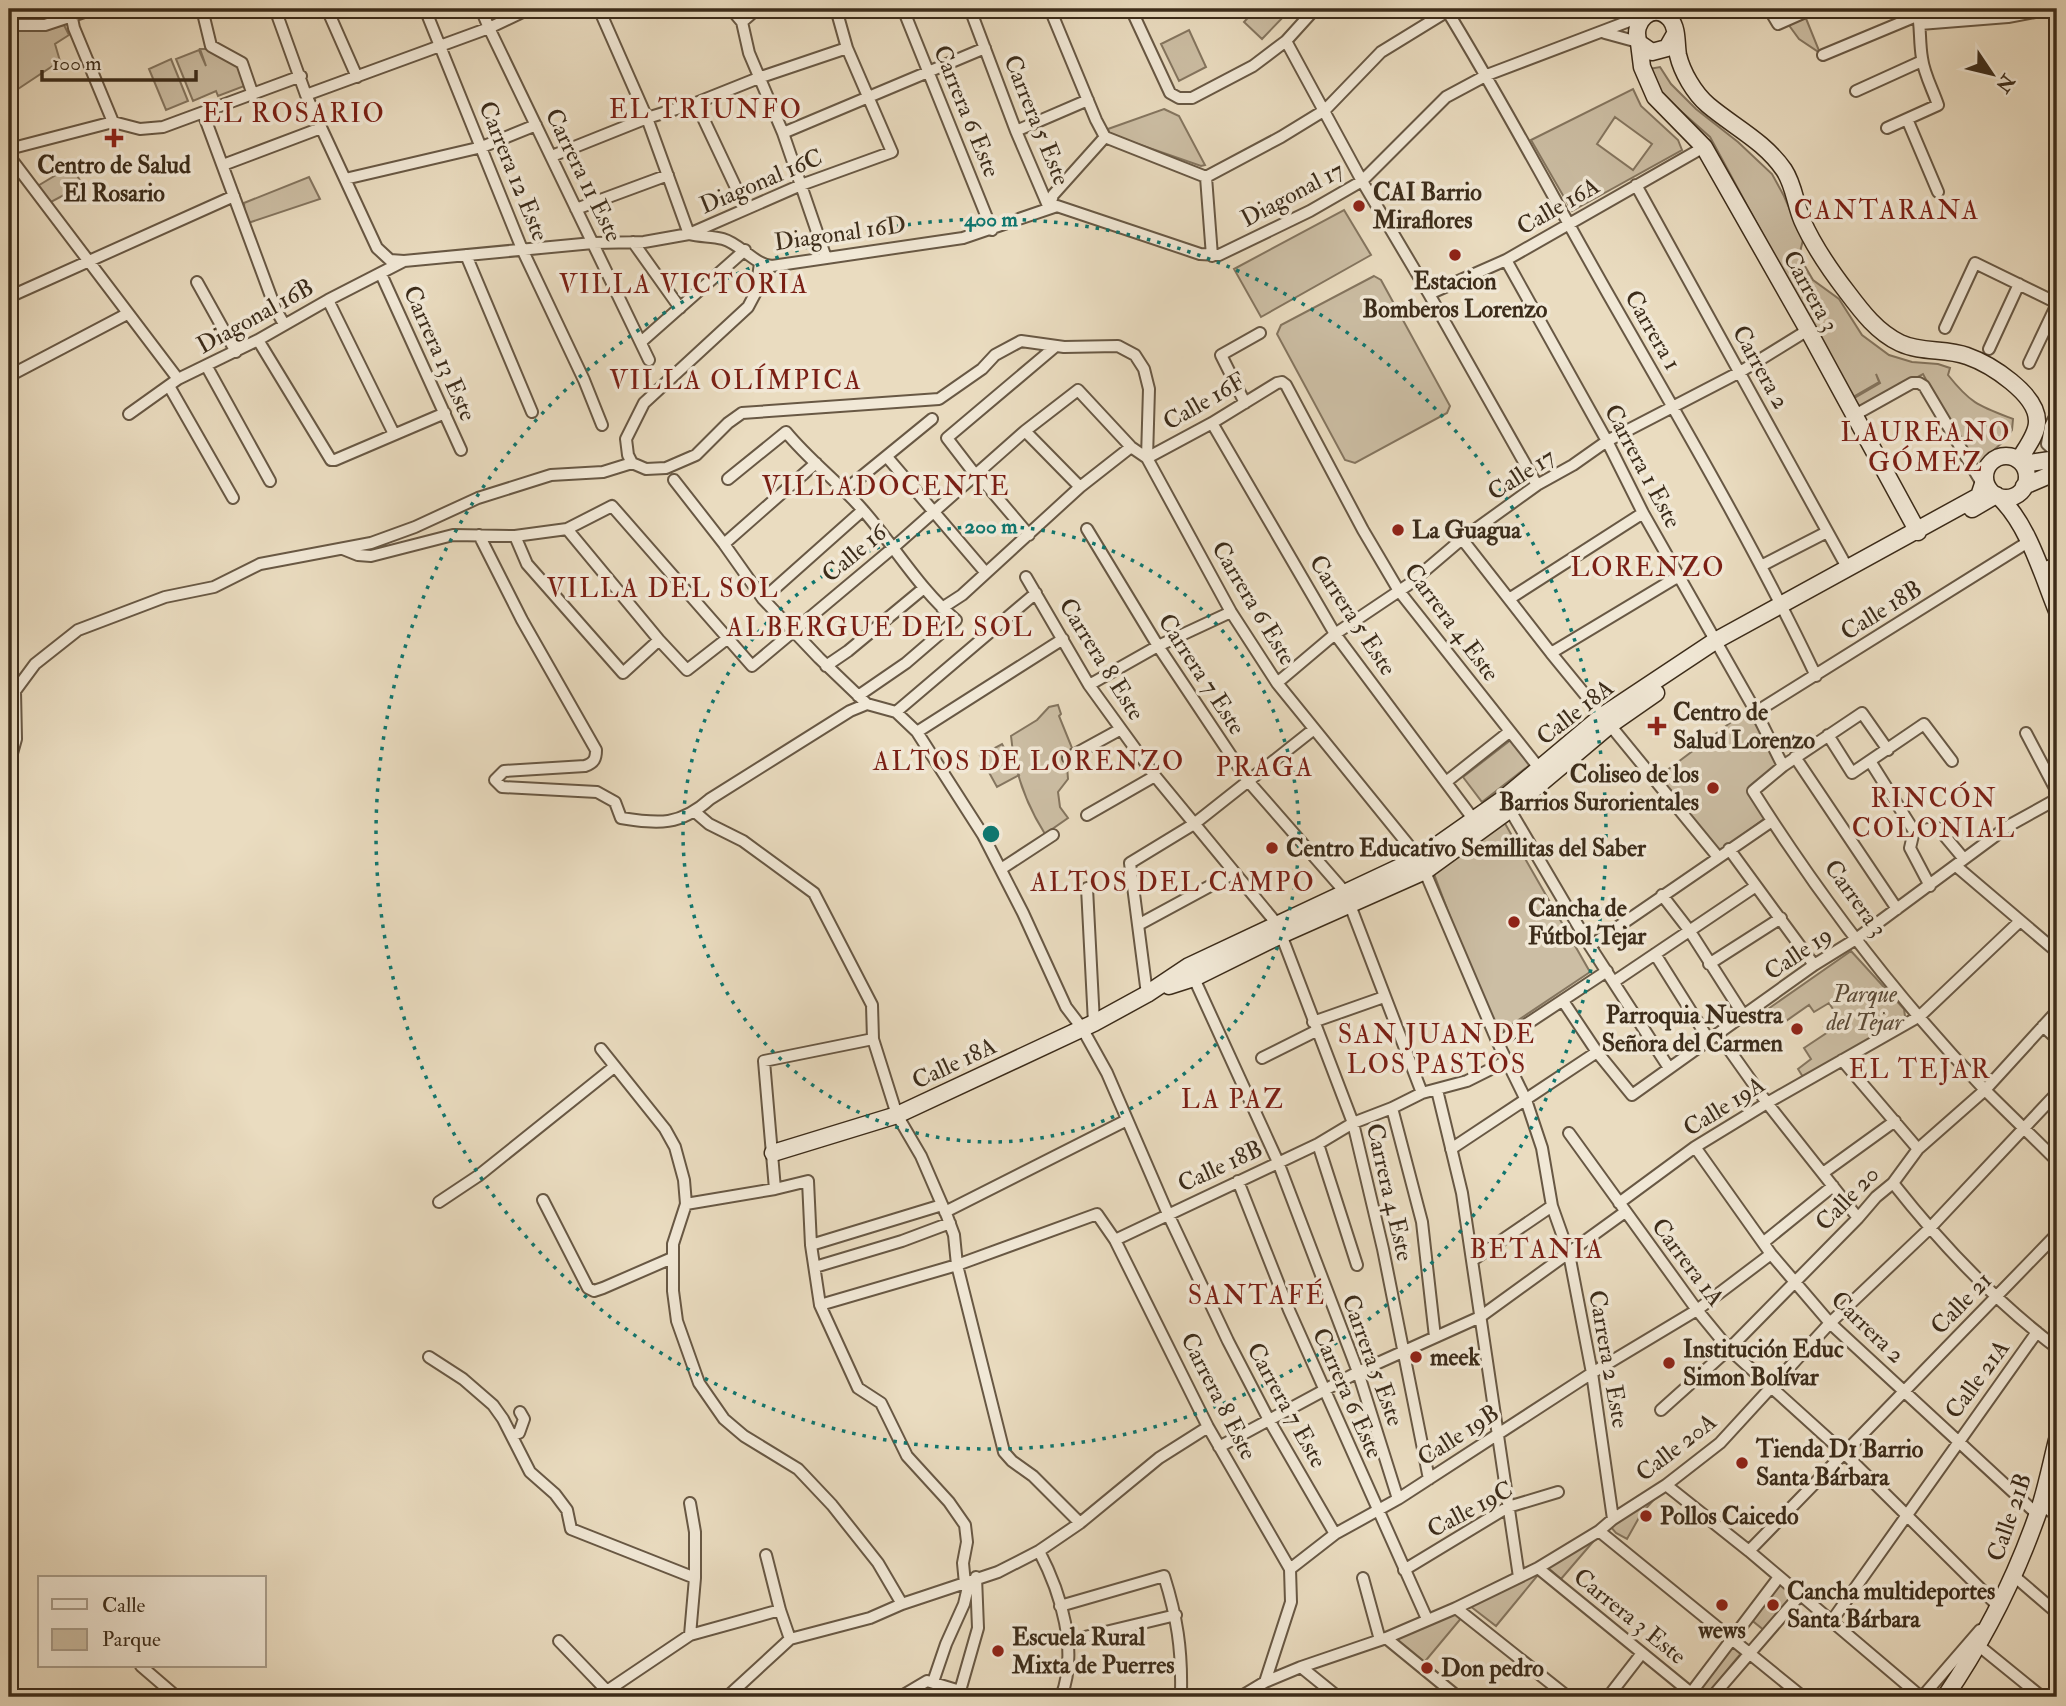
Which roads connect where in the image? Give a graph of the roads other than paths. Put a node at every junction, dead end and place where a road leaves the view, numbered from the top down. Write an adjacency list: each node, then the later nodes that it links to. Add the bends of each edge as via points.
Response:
1 (93, 9): 22 (street)
2 (202, 9): 43 (street, via 211,46 242,63)
3 (275, 9): 39 (street, Carrera 13 Este)
4 (327, 9): 40 (street)
5 (425, 9): 32 (street, Carrera 12 Este)
6 (481, 9): 27 (street, Carrera 11 Este)
7 (529, 9): 27 (street)
8 (599, 9): 50 (street)
9 (731, 9): 25 (street)
10 (757, 9): 25 (street)
11 (836, 9): 33 (street)
12 (903, 9): 37 (street, Carrera 6 Este)
13 (970, 9): 34 (street, Carrera 5 Este)
14 (1050, 9): 46 (street)
15 (1131, 9): 30 (street, via 1170,93 1179,98 1192,98 1253,66)
16 (1315, 9): 30 (street)
17 (1448, 9): 38 (street, Carrera 1); 48 (street, via 1381,52)
18 (1680, 9): 28 (street)
19 (1769, 9): 20 (street, via 1778,24)
20 (1812, 9)
21 (2052, 9): 24 (street, via 2008,17)
22 (71, 12): 26 (street, via 45,26); 52 (street)
23 (1654, 12): 28 (street, via 1670,18); 29 (street, Diagonal 17); 31 (street, via 1639,22)
24 (1919, 16): 35 (street); 36 (street)
25 (742, 22): 41 (street, via 749,54)
26 (9, 25)
27 (489, 28): 32 (street); 53 (street, Carrera 11 Este)
28 (1675, 31): 31 (street, via 1673,41 1660,51); 134 (street, via 1679,57 1692,85 1705,103 1768,149 1785,172 1801,219 1821,254 1870,322 1913,348 1966,355 2024,393 2038,422)
29 (1603, 33): 31 (street); 38 (street, Diagonal 17)
30 (1286, 41): 48 (street)
31 (1639, 42): 60 (street, Carrera 3, via 1642,67 1655,97)
32 (442, 46): 40 (street); 59 (street, Carrera 12 Este)
33 (847, 48): 41 (street); 45 (street)
34 (985, 48): 37 (street); 56 (street, Carrera 5 Este)
35 (1823, 55)
36 (1922, 61): 42 (street); 51 (street, via 1938,105)
37 (929, 71): 45 (street); 77 (street, Carrera 6 Este)
38 (1487, 75): 68 (street, Diagonal 17, via 1446,97); 76 (street, Carrera 1)
39 (301, 76): 43 (street); 44 (street, Carrera 13 Este)
40 (356, 77): 44 (street)
41 (761, 77): 47 (street); 57 (street)
42 (1856, 91)
43 (253, 94): 49 (street)
44 (306, 95): 54 (street, Carrera 13 Este)
45 (867, 96): 57 (street); 69 (street, Diagonal 16C, via 892,152)
46 (1088, 100): 56 (street); 58 (street)
47 (696, 103): 50 (street); 75 (street)
48 (1325, 110): 66 (street); 68 (street)
49 (203, 113): 52 (street, via 163,127 140,129); 64 (street)
50 (647, 118): 63 (street); 65 (street)
51 (1907, 119): 55 (street); 71 (street)
52 (113, 122): 61 (street)
53 (536, 125): 59 (street); 63 (street, Carrera 11 Este)
54 (321, 128): 64 (street); 67 (street, Carrera 13 Este)
55 (1887, 128)
56 (1016, 131): 73 (street, Carrera 5 Este)
57 (783, 133): 69 (street)
58 (1105, 137): 66 (street); 73 (street, via 1053,195)
59 (482, 147): 67 (street); 81 (street, Carrera 12 Este)
60 (1704, 147): 70 (street, Calle 16A); 101 (street, Carrera 3)
61 (9, 149)
62 (9, 156): 87 (street)
63 (552, 156): 74 (street, Carrera 11 Este)
64 (223, 165): 72 (street)
65 (668, 175): 74 (street); 78 (street)
66 (1206, 177): 84 (street)
67 (345, 179): 88 (street, Carrera 13 Este, via 377,248 390,260)
68 (1362, 181): 84 (street, Diagonal 17, via 1310,211); 93 (street)
69 (801, 185): 75 (street, Diagonal 16C); 85 (street)
70 (1636, 186): 76 (street, Calle 16A); 111 (street, Carrera 2)
71 (1938, 192)
72 (234, 196): 87 (street); 99 (street)
73 (1049, 208): 77 (street, Diagonal 16D); 84 (street, via 1070,209)
74 (576, 209): 80 (street, Carrera 11 Este)
75 (746, 209): 78 (street, Diagonal 16C)
76 (1568, 224): 86 (street, Calle 16A); 116 (street, Carrera 1)
77 (992, 230): 85 (street, Diagonal 16D)
78 (689, 234): 79 (street, Diagonal 16C); 82 (street, via 723,239)
79 (638, 242): 80 (street, Diagonal 16C); 97 (street)
80 (593, 243): 81 (street, Diagonal 16C); 104 (street, Carrera 11 Este)
81 (522, 249): 83 (street, Diagonal 16C); 124 (street, Carrera 12 Este)
82 (745, 250): 89 (street); 97 (street)
83 (466, 255): 88 (street, Diagonal 16C); 117 (street)
84 (1212, 256)
85 (826, 258): 89 (street, Diagonal 16D, via 772,266)
86 (1506, 260): 93 (street, Calle 16A); 127 (street, Carrera 1 Este)
87 (87, 261): 94 (street); 98 (street)
88 (404, 261): 90 (street, Diagonal 16B)
89 (760, 263): 135 (street, Diagonal 16D, via 756,292 748,307 643,402 626,439)
90 (381, 274): 95 (street, Diagonal 16B); 118 (street, Carrera 13 Este)
91 (197, 282): 107 (street)
92 (2020, 284): 96 (street); 100 (street, via 1975,263); 106 (street)
93 (1429, 294): 142 (street)
94 (9, 297)
95 (328, 300): 99 (street, Diagonal 16B); 126 (street)
96 (2057, 303): 109 (street)
97 (680, 308): 104 (street)
98 (127, 314): 112 (street); 114 (street)
99 (285, 324): 103 (street, Diagonal 16B)
100 (1945, 328)
101 (1808, 330): 111 (street, Calle 17); 121 (street, Carrera 3)
102 (1260, 333): 115 (street, via 1221,355)
103 (258, 340): 107 (street, Diagonal 16B); 126 (street, via 329,456 335,460)
104 (641, 342): 108 (street, Carrera 11 Este)
105 (1056, 346): 132 (street, via 1118,346 1135,355 1149,389); 135 (street, via 1021,341 1009,345 939,399 742,413 696,455 666,468 646,469); 138 (street, via 947,438)
106 (1989, 349)
107 (236, 352): 110 (street, Diagonal 16B)
108 (649, 360)
109 (2029, 363)
110 (207, 367): 114 (street, Diagonal 16B); 141 (street)
111 (1740, 372): 116 (street, Calle 17); 154 (street, Carrera 2)
112 (9, 376)
113 (1282, 382): 115 (street, Calle 16F); 172 (street, Carrera 4 Este)
114 (173, 383): 120 (street, Diagonal 16B); 147 (street)
115 (1245, 403): 123 (street, Calle 16F)
116 (1672, 407): 127 (street, Calle 17); 165 (street, Carrera 1)
117 (532, 411)
118 (446, 412): 126 (street); 129 (street, Carrera 13 Este)
119 (2057, 413): 130 (street, via 2047,444)
120 (129, 414)
121 (1853, 416): 144 (street, via 1919,383); 155 (street, Carrera 3)
122 (932, 419): 131 (street)
123 (1212, 424): 132 (street, Calle 16F); 181 (street, Carrera 5 Este)
124 (602, 425)
125 (1026, 431): 128 (street, Calle 16, via 1078,390); 138 (street, Calle 16); 143 (street)
126 (394, 434)
127 (1607, 440): 142 (street, Calle 17); 150 (street, Carrera 1 Este)
128 (1131, 447): 132 (street); 143 (street)
129 (461, 450)
130 (2057, 453)
131 (887, 457): 146 (street); 149 (street)
132 (1147, 458): 179 (street, Carrera 6 Este)
133 (2057, 459): 134 (street)
134 (2021, 462): 144 (street, via 2011,457 1996,459 1986,471); 145 (street, via 2027,479)
135 (632, 463): 163 (street, via 603,472 551,475 478,498 371,543)
136 (816, 463): 139 (street, via 786,432); 146 (street); 161 (street)
137 (2057, 472): 145 (street)
138 (977, 476): 149 (street, Calle 16); 156 (street)
139 (728, 479)
140 (674, 480): 161 (street)
141 (270, 481)
142 (1537, 485): 159 (street, Calle 17)
143 (1080, 487): 156 (street)
144 (1991, 489): 145 (street, via 2007,498); 151 (street); 155 (street, Calle 18A); 177 (street, Calle 18A)
145 (2022, 489): 151 (street)
146 (845, 490): 148 (street)
147 (233, 498)
148 (863, 510): 162 (street); 174 (street)
149 (933, 513): 162 (street, Calle 16); 168 (street)
150 (1643, 513): 169 (street, Carrera 1 Este); 175 (street)
151 (2021, 523): 160 (street)
152 (567, 529): 158 (street); 182 (street, via 612,506); 184 (street)
153 (1087, 529): 186 (street, Carrera 7 Este)
154 (1828, 532): 165 (street); 166 (street, Carrera 2)
155 (1918, 532): 166 (street, Calle 18A)
156 (1030, 535): 168 (street)
157 (479, 536): 158 (street); 163 (street, via 453,535 372,556); 217 (street, via 596,750 596,758 585,766 504,771 495,780 502,787 597,792 615,802 621,818 661,822)
158 (515, 536): 184 (street, via 527,564 623,673)
159 (1462, 539): 172 (street, Calle 17); 175 (street)
160 (2028, 542): 167 (street); 189 (street, Calle 18B)
161 (724, 544): 174 (street)
162 (894, 547): 171 (street); 180 (street, Calle 16)
163 (343, 549): 208 (street, via 260,565 214,587 165,597 78,630 35,664 15,691 16,739)
164 (2057, 563): 167 (street)
165 (1761, 566): 177 (street, Carrera 1)
166 (1848, 569): 177 (street, Calle 18A)
167 (2040, 569): 178 (street)
168 (986, 573): 176 (street)
169 (1679, 576): 185 (street, Carrera 1 Este); 187 (street)
170 (1026, 577): 173 (street, Carrera 8 Este)
171 (924, 588): 176 (street); 188 (street)
172 (1399, 591): 181 (street, Calle 17); 199 (street, Carrera 4 Este)
173 (1036, 593): 183 (street, Carrera 8 Este); 194 (street)
174 (763, 599): 180 (street)
175 (1509, 599): 187 (street)
176 (942, 608): 192 (street, via 956,620)
177 (1785, 609): 185 (street, Calle 18A); 189 (street, Carrera 1)
178 (2057, 611)
179 (1231, 612): 186 (street); 190 (street, Carrera 6 Este)
180 (793, 631): 182 (street, Calle 16, via 752,666); 188 (street)
181 (1335, 634): 190 (street, Calle 17); 213 (street, Carrera 5 Este)
182 (727, 638): 184 (street, via 687,670)
183 (1062, 639): 191 (street, Carrera 8 Este); 200 (street)
184 (659, 640)
185 (1718, 645): 195 (street, Carrera 1 Este); 196 (street, Calle 18A)
186 (1158, 646): 191 (street); 212 (street, Carrera 7 Este)
187 (1551, 653): 196 (street)
188 (826, 666): 192 (street)
189 (1816, 676): 195 (street, Calle 18B)
190 (1277, 683): 198 (street, Carrera 6 Este)
191 (1089, 685): 197 (street, Carrera 8 Este)
192 (858, 696): 193 (street)
193 (867, 704): 194 (street); 217 (street, via 710,799)
194 (896, 712): 200 (street, Carrera 7 Este)
195 (1756, 712): 209 (street, Carrera 1 Este)
196 (1606, 721): 210 (street, Calle 18A); 216 (street, Calle 18A); 225 (street)
197 (1121, 729): 205 (street); 211 (street, Carrera 8 Este)
198 (1314, 729): 212 (street); 227 (street, Carrera 6 Este)
199 (1509, 732): 210 (street, Carrera 4 Este); 213 (street)
200 (917, 733): 228 (street, Carrera 7 Este)
201 (2026, 733): 214 (street)
202 (1828, 735): 203 (street, via 1862,713); 204 (street); 206 (street, via 1852,773)
203 (1888, 750): 206 (street); 207 (street, via 1924,724)
204 (1795, 757): 209 (street); 235 (street)
205 (1068, 758)
206 (1870, 761): 222 (street)
207 (1952, 761)
208 (9, 764)
209 (1783, 766): 220 (street, via 1753,791)
210 (1539, 768): 216 (street, Calle 18A)
211 (1155, 776): 218 (street); 221 (street, Carrera 8 Este)
212 (1248, 781): 221 (street); 234 (street, Carrera 7 Este)
213 (1446, 782): 219 (street, Carrera 5 Este)
214 (2057, 792)
215 (2057, 799): 226 (street, Calle 19, via 2010,825)
216 (1506, 804): 219 (street, Calle 18A); 227 (street, Calle 18A); 242 (street)
217 (695, 813): 260 (street, via 743,841 814,893 872,1006)
218 (1087, 815)
219 (1474, 820): 227 (street, Calle 18A)
220 (1772, 821): 224 (street); 241 (street, Carrera 3)
221 (1194, 824): 229 (street, Carrera 8 Este); 238 (street, via 1130,863)
222 (1914, 831): 226 (street, via 1938,828); 231 (street, via 1910,848)
223 (1053, 835): 228 (street)
224 (1729, 849): 225 (street); 230 (street)
225 (1718, 857): 233 (street)
226 (1960, 862): 231 (street, Calle 19); 237 (street)
227 (1422, 865): 234 (street, Calle 18A); 262 (street, Carrera 2 Este)
228 (1001, 869): 256 (street, Carrera 7 Este, via 1062,1001)
229 (1234, 873): 238 (street); 239 (street, Carrera 8 Este)
230 (1756, 886): 236 (street); 240 (street)
231 (1930, 886): 235 (street, Calle 19)
232 (1087, 888): 256 (street)
233 (1662, 895): 240 (street); 242 (street)
234 (1348, 899): 239 (street, Calle 18A); 251 (street, Carrera 7 Este)
235 (1897, 909): 241 (street, Calle 19)
236 (1781, 919): 245 (street); 246 (street)
237 (2019, 922): 243 (street); 255 (street, Calle 19A)
238 (1138, 925): 250 (street)
239 (1279, 929): 248 (street, Calle 18A); 257 (street, Carrera 4 Este)
240 (1689, 930): 244 (street); 245 (street)
241 (1856, 939): 246 (street, Calle 19); 255 (street, Carrera 3)
242 (1590, 946): 247 (street)
243 (2057, 952)
244 (1655, 954): 249 (street); 259 (street)
245 (1709, 964): 254 (street)
246 (1814, 965): 254 (street, Calle 19)
247 (1607, 971): 249 (street); 252 (street)
248 (1191, 972): 250 (street, Calle 18A); 289 (street, Carrera 5 Este)
249 (1615, 981): 269 (street)
250 (1147, 994): 256 (street, Calle 18A)
251 (1384, 997): 257 (street); 272 (street, Carrera 7 Este)
252 (1563, 1002): 262 (street); 264 (street)
253 (2057, 1011): 258 (street, Calle 20)
254 (1744, 1016): 259 (street, Calle 19)
255 (1920, 1017): 267 (street, Calle 19A); 271 (street, Carrera 3)
256 (1088, 1025): 277 (street, Calle 18A); 278 (street, Carrera 7 Este)
257 (1315, 1026): 265 (street); 280 (street, Carrera 4 Este)
258 (2043, 1026): 261 (street); 271 (street, Calle 20)
259 (1714, 1037): 269 (street, Calle 19); 275 (street)
260 (873, 1039): 277 (street); 287 (street, via 764,1061)
261 (2057, 1040)
262 (1499, 1043): 266 (street, Carrera 2 Este)
263 (601, 1049): 268 (street)
264 (1597, 1052): 269 (street, Calle 19, via 1632,1095); 274 (street)
265 (1262, 1058)
266 (1508, 1060): 270 (street, Calle 18B); 274 (street, Carrera 2 Este)
267 (1842, 1060): 275 (street, Calle 19A); 279 (street)
268 (614, 1067): 296 (street); 297 (street, via 675,1147)
269 (1669, 1068)
270 (1437, 1090): 272 (street, Calle 18B); 285 (street)
271 (1985, 1090): 281 (street, Carrera 3); 286 (street, Calle 20)
272 (1422, 1093): 276 (street, Calle 18B)
273 (2057, 1093): 281 (street, Calle 20A)
274 (1527, 1100): 285 (street); 298 (street, Carrera 2 Este, via 1542,1148)
275 (1767, 1103): 284 (street, Calle 19A); 290 (street)
276 (1392, 1108): 280 (street, Calle 18B); 323 (street, via 1422,1222)
277 (897, 1115): 287 (street, Calle 18A); 300 (street, via 921,1156)
278 (1127, 1119): 300 (street); 301 (street, Carrera 7 Este)
279 (1895, 1121): 286 (street); 290 (street)
280 (1353, 1123): 283 (street, Calle 18B); 326 (street, Carrera 4 Este)
281 (2025, 1129): 288 (street, Carrera 3); 304 (street, Calle 20A)
282 (1569, 1133): 299 (street, Carrera 1A)
283 (1318, 1144): 289 (street, Calle 18B); 314 (street)
284 (1695, 1147): 299 (street, Calle 19A); 307 (street, Carrera 2)
285 (1451, 1149): 312 (street)
286 (1918, 1149): 292 (street, Calle 20)
287 (773, 1153): 294 (street)
288 (2057, 1161)
289 (1278, 1162): 291 (street, Calle 18B); 328 (street, Carrera 5 Este)
290 (1823, 1174): 293 (street)
291 (1238, 1181): 301 (street, Calle 18B); 331 (street, Carrera 6 Este)
292 (1893, 1183): 302 (street, Calle 20); 304 (street)
293 (1833, 1186): 302 (street); 307 (street)
294 (775, 1189): 297 (street); 308 (street, via 808,1181)
295 (543, 1200): 311 (street, via 588,1288 594,1291)
296 (439, 1202)
297 (686, 1204): 311 (street)
298 (1552, 1206): 309 (street, Carrera 2 Este); 312 (street)
299 (1622, 1207): 309 (street, Calle 19A); 319 (street, Carrera 1A)
300 (943, 1209): 303 (street); 308 (street)
301 (1168, 1214): 306 (street, Calle 18B); 335 (street, Carrera 7 Este)
302 (1858, 1218): 316 (street, Calle 20)
303 (950, 1223): 313 (street); 315 (street)
304 (1929, 1229): 317 (street); 321 (street, Calle 20A)
305 (2057, 1234): 317 (street, Calle 21)
306 (1115, 1240): 313 (street, via 1097,1214); 336 (street, Carrera 8 Este)
307 (1763, 1242): 310 (street, Carrera 2)
308 (811, 1245): 315 (street)
309 (1569, 1254): 320 (street, Calle 19A); 329 (street, Carrera 2 Este)
310 (1771, 1254): 316 (street, Carrera 2); 319 (street, Calle 19B)
311 (672, 1258): 370 (street, via 677,1321 699,1383 724,1419 798,1469 832,1505 878,1563)
312 (1473, 1260): 320 (street)
313 (957, 1265): 318 (street); 354 (street, via 1004,1452)
314 (1357, 1265)
315 (815, 1267): 318 (street)
316 (1795, 1281): 321 (street, Carrera 2); 325 (street, Calle 20)
317 (1996, 1297): 322 (street); 332 (street, Calle 21)
318 (821, 1305): 368 (street, via 858,1388 881,1403 907,1456 965,1525 963,1563)
319 (1697, 1310): 325 (street, Carrera 1A); 329 (street, Calle 19B)
320 (1480, 1317): 323 (street, Calle 19A); 338 (street)
321 (1830, 1323): 330 (street, Calle 20A); 332 (street, Carrera 2)
322 (2037, 1332): 324 (street); 340 (street, Calle 21A)
323 (1435, 1337): 326 (street, Calle 19A)
324 (2057, 1348)
325 (1730, 1349): 330 (street, Carrera 1A); 333 (street, Calle 20)
326 (1403, 1351): 328 (street, Calle 19A); 343 (street, Carrera 4 Este)
327 (429, 1357): 337 (street, via 493,1405)
328 (1359, 1372): 331 (street, Calle 19A); 346 (street, Carrera 5 Este)
329 (1592, 1373): 338 (street, Calle 19B); 353 (street, Carrera 2 Este)
330 (1773, 1387): 342 (street, Carrera 1A); 344 (street, Calle 20A, via 1720,1443)
331 (1324, 1391): 335 (street, Calle 19A); 349 (street, Carrera 6 Este)
332 (1904, 1391): 340 (street, Carrera 2); 342 (street, Calle 21)
333 (1661, 1410)
334 (520, 1412): 337 (street, via 523,1424 519,1433)
335 (1269, 1420): 341 (street, Calle 19A); 356 (street, Carrera 7 Este)
336 (1208, 1427): 341 (street, Carrera 8 Este); 354 (street, via 1159,1458)
337 (512, 1435): 366 (street, via 530,1472 567,1510 571,1528)
338 (1497, 1436): 343 (street, Calle 19B); 348 (street)
339 (2057, 1440): 350 (street, Calle 21B)
340 (1958, 1442): 350 (street, Carrera 2); 352 (street, Calle 21A)
341 (1219, 1447): 361 (street, Carrera 8 Este)
342 (1844, 1454): 352 (street, Carrera 1A); 358 (street, Calle 21)
343 (1429, 1479): 346 (street, Calle 19B)
344 (1666, 1485): 353 (street, Calle 20A); 358 (street)
345 (1558, 1492): 348 (street, Calle 19C)
346 (1398, 1499): 349 (street, Calle 19B)
347 (690, 1503): 366 (street)
348 (1508, 1507): 362 (street, Calle 19C); 364 (street)
349 (1376, 1509): 356 (street, Calle 19B); 362 (street, Carrera 6 Este)
350 (2039, 1509): 351 (street, Carrera 2); 363 (street, Calle 21B)
351 (2057, 1516)
352 (1908, 1517): 373 (street, Carrera 1A); 378 (street, Calle 21A)
353 (1613, 1519): 355 (street, Calle 20A)
354 (1080, 1523): 357 (street)
355 (1599, 1531): 360 (street, Calle 20A); 382 (street)
356 (1335, 1534): 361 (street, Calle 19B)
357 (1039, 1551): 368 (street); 371 (street)
358 (1749, 1551): 365 (street)
359 (766, 1555): 374 (street)
360 (1538, 1568): 364 (street, Calle 20A); 386 (street, Carrera 3 Este)
361 (1290, 1569): 391 (street, via 1291,1602)
362 (1404, 1570): 377 (street, Carrera 6 Este)
363 (2014, 1576): 373 (street, Calle 21B); 375 (street)
364 (1519, 1577): 372 (street, Calle 20A)
365 (1779, 1577): 369 (street); 382 (street)
366 (695, 1578): 379 (street)
367 (1363, 1578): 381 (street)
368 (970, 1581): 370 (street); 390 (street); 394 (street, via 978,1628)
369 (1800, 1595): 378 (street); 387 (street)
370 (902, 1604): 380 (street, via 870,1618)
371 (1060, 1606): 376 (street, via 1164,1576); 384 (street)
372 (1456, 1608): 377 (street, Calle 20A); 403 (street)
373 (1999, 1608): 385 (street, Calle 21B); 407 (street, Calle 21B)
374 (780, 1610): 379 (street); 380 (street)
375 (2057, 1613)
376 (1176, 1615): 384 (street); 392 (street)
377 (1427, 1619): 381 (street, Calle 20A)
378 (1831, 1622): 407 (street)
379 (690, 1635): 393 (street)
380 (790, 1639): 398 (street)
381 (1383, 1639): 388 (street, Calle 20A); 402 (street)
382 (1732, 1639): 387 (street); 395 (street)
383 (559, 1641): 393 (street)
384 (1068, 1641): 400 (street, via 1067,1683)
385 (1978, 1645): 408 (street, Calle 21B); 409 (street)
386 (1642, 1653): 395 (street, Carrera 3 Este); 404 (street)
387 (1749, 1653): 405 (street); 406 (street)
388 (1301, 1667): 391 (street, Calle 20A); 401 (street)
389 (144, 1668): 397 (street)
390 (933, 1682): 394 (street); 399 (street)
391 (1265, 1682): 396 (street)
392 (1181, 1692)
393 (603, 1694)
394 (963, 1694)
395 (1693, 1695)
396 (1247, 1696)
397 (177, 1697)
398 (727, 1697)
399 (900, 1697)
400 (1061, 1697)
401 (1338, 1697)
402 (1458, 1697)
403 (1568, 1697)
404 (1608, 1697)
405 (1712, 1697)
406 (1803, 1697)
407 (1922, 1697)
408 (1945, 1697)
409 (2042, 1697)

